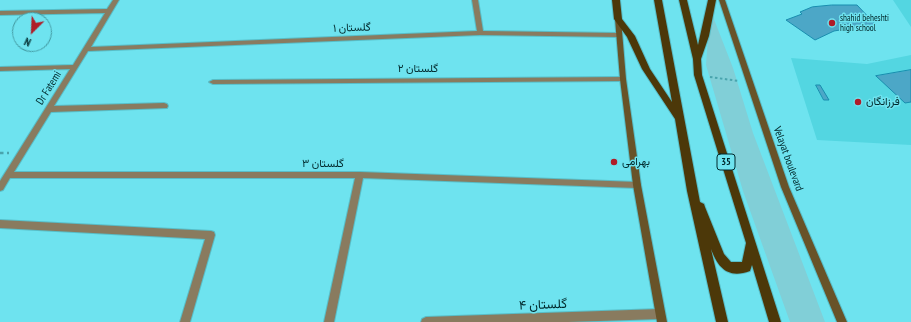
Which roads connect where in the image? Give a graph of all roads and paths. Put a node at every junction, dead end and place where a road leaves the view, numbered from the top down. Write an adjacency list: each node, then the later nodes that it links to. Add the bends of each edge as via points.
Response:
1 (116, 0): 8 (street, Dr Fatemi)
2 (475, 0): 11 (street)
3 (616, 0): 10 (main road)
4 (658, 0): 23 (main road)
5 (683, 0): 14 (main road, 35)
6 (712, 0): 14 (main road)
7 (722, 0): 20 (main road, Velayat boulevard)
8 (109, 12): 9 (street); 13 (street, Dr Fatemi)
9 (0, 13)
10 (618, 19): 12 (main road); 23 (main road, via 631,36 646,69)
11 (480, 33): 12 (street, گلستان ۱); 13 (street, گلستان ۱)
12 (618, 35): 18 (main road)
13 (86, 49): 15 (street, Dr Fatemi)
14 (697, 60): 17 (main road, 35)
15 (75, 67): 16 (street); 22 (street, Dr Fatemi)
16 (0, 69)
17 (698, 75): 20 (path); 30 (main road, 35)
18 (623, 79): 19 (street, گلستان ۲); 26 (main road)
19 (214, 82)
20 (749, 83): 37 (main road, Velayat boulevard, via 785,187)
21 (164, 106): 22 (street)
22 (49, 109): 24 (street, Dr Fatemi)
23 (679, 121): 28 (main road)
24 (8, 175): 25 (street, گلستان ۳); 27 (street, Dr Fatemi)
25 (360, 175): 26 (street, گلستان ۳); 33 (street)
26 (637, 185): 31 (main road)
27 (0, 188)
28 (692, 191): 30 (main road, via 707,222 719,257 728,267 746,267); 35 (main road)
29 (0, 224): 32 (street, via 211,235)
30 (750, 238): 36 (main road, 35)
31 (661, 318): 34 (street, گلستان ۴)
32 (185, 322)
33 (329, 322)
34 (426, 322)
35 (722, 322)
36 (775, 322)
37 (842, 322)

